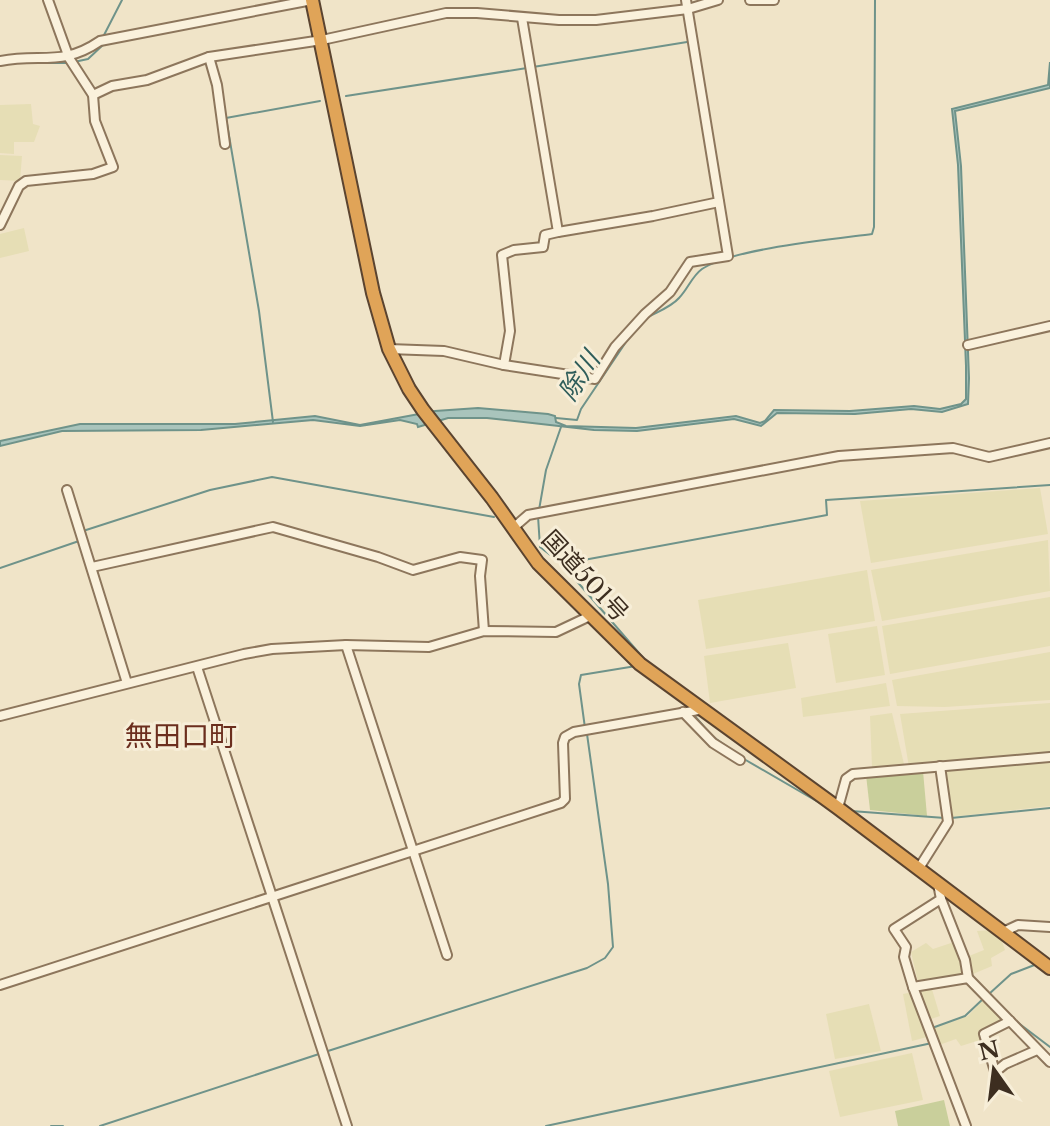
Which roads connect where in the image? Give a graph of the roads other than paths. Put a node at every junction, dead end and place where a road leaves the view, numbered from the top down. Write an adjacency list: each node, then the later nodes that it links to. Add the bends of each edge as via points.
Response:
1 (48, 0): 10 (street)
2 (312, 0): 8 (highway, 国道501号); 10 (street, via 100,41)
3 (718, 0): 6 (street)
4 (750, 0): 5 (street)
5 (774, 0)
6 (687, 5): 7 (street, via 596,20); 14 (street)
7 (522, 18): 8 (street, via 446,13); 16 (street)
8 (322, 40): 9 (street); 19 (highway, 国道501号)
9 (209, 57): 12 (street); 13 (street)
10 (69, 58): 11 (street); 12 (street)
11 (0, 61)
12 (93, 95): 15 (street, via 95,121 113,167 26,181)
13 (225, 144)
14 (719, 202): 16 (street); 20 (street, via 728,256 686,265 670,292 630,329 595,379)
15 (0, 225)
16 (558, 232): 20 (street, via 545,235 543,247 502,255 510,331)
17 (1050, 326): 18 (street)
18 (968, 345)
19 (389, 349): 20 (street, via 444,351); 23 (highway, 国道501号, via 423,410)
20 (504, 365)
21 (1050, 443): 23 (street, via 989,457 953,448 839,456 528,515)
22 (67, 490): 24 (street)
23 (513, 528): 25 (highway, 国道501号, via 538,563)
24 (92, 567): 26 (street, via 273,527 413,570 460,557 482,560); 29 (street)
25 (592, 615): 26 (street, via 556,632); 30 (highway, 国道501号, via 640,664)
26 (484, 631): 27 (street, via 429,647)
27 (346, 645): 28 (street, via 272,649); 37 (street)
28 (197, 667): 29 (street); 40 (street)
29 (127, 683): 32 (street)
30 (704, 709): 31 (street); 36 (highway, 国道501号)
31 (683, 712): 34 (street, via 713,743); 37 (street, via 574,732 563,743 561,803)
32 (0, 716)
33 (1050, 757): 35 (street)
34 (740, 760)
35 (940, 766): 36 (street, via 853,774 846,779); 38 (street, via 948,822)
36 (838, 808): 38 (highway, 国道501号)
37 (414, 851): 40 (street); 44 (street)
38 (919, 868): 39 (highway, 国道501号)
39 (938, 883): 41 (street); 43 (highway, 国道501号)
40 (273, 896): 47 (street); 52 (street)
41 (941, 899): 46 (street); 48 (street, via 894,929 906,947)
42 (1050, 927): 43 (street, via 1018,925)
43 (1003, 932): 45 (highway, 国道501号)
44 (447, 955)
45 (1050, 968)
46 (968, 978): 48 (street); 49 (street)
47 (0, 985)
48 (913, 987): 53 (street)
49 (1010, 1021): 50 (street); 50 (street, via 984,1034 996,1073)
50 (1037, 1050): 51 (street)
51 (1050, 1062)
52 (347, 1126)
53 (966, 1126)

